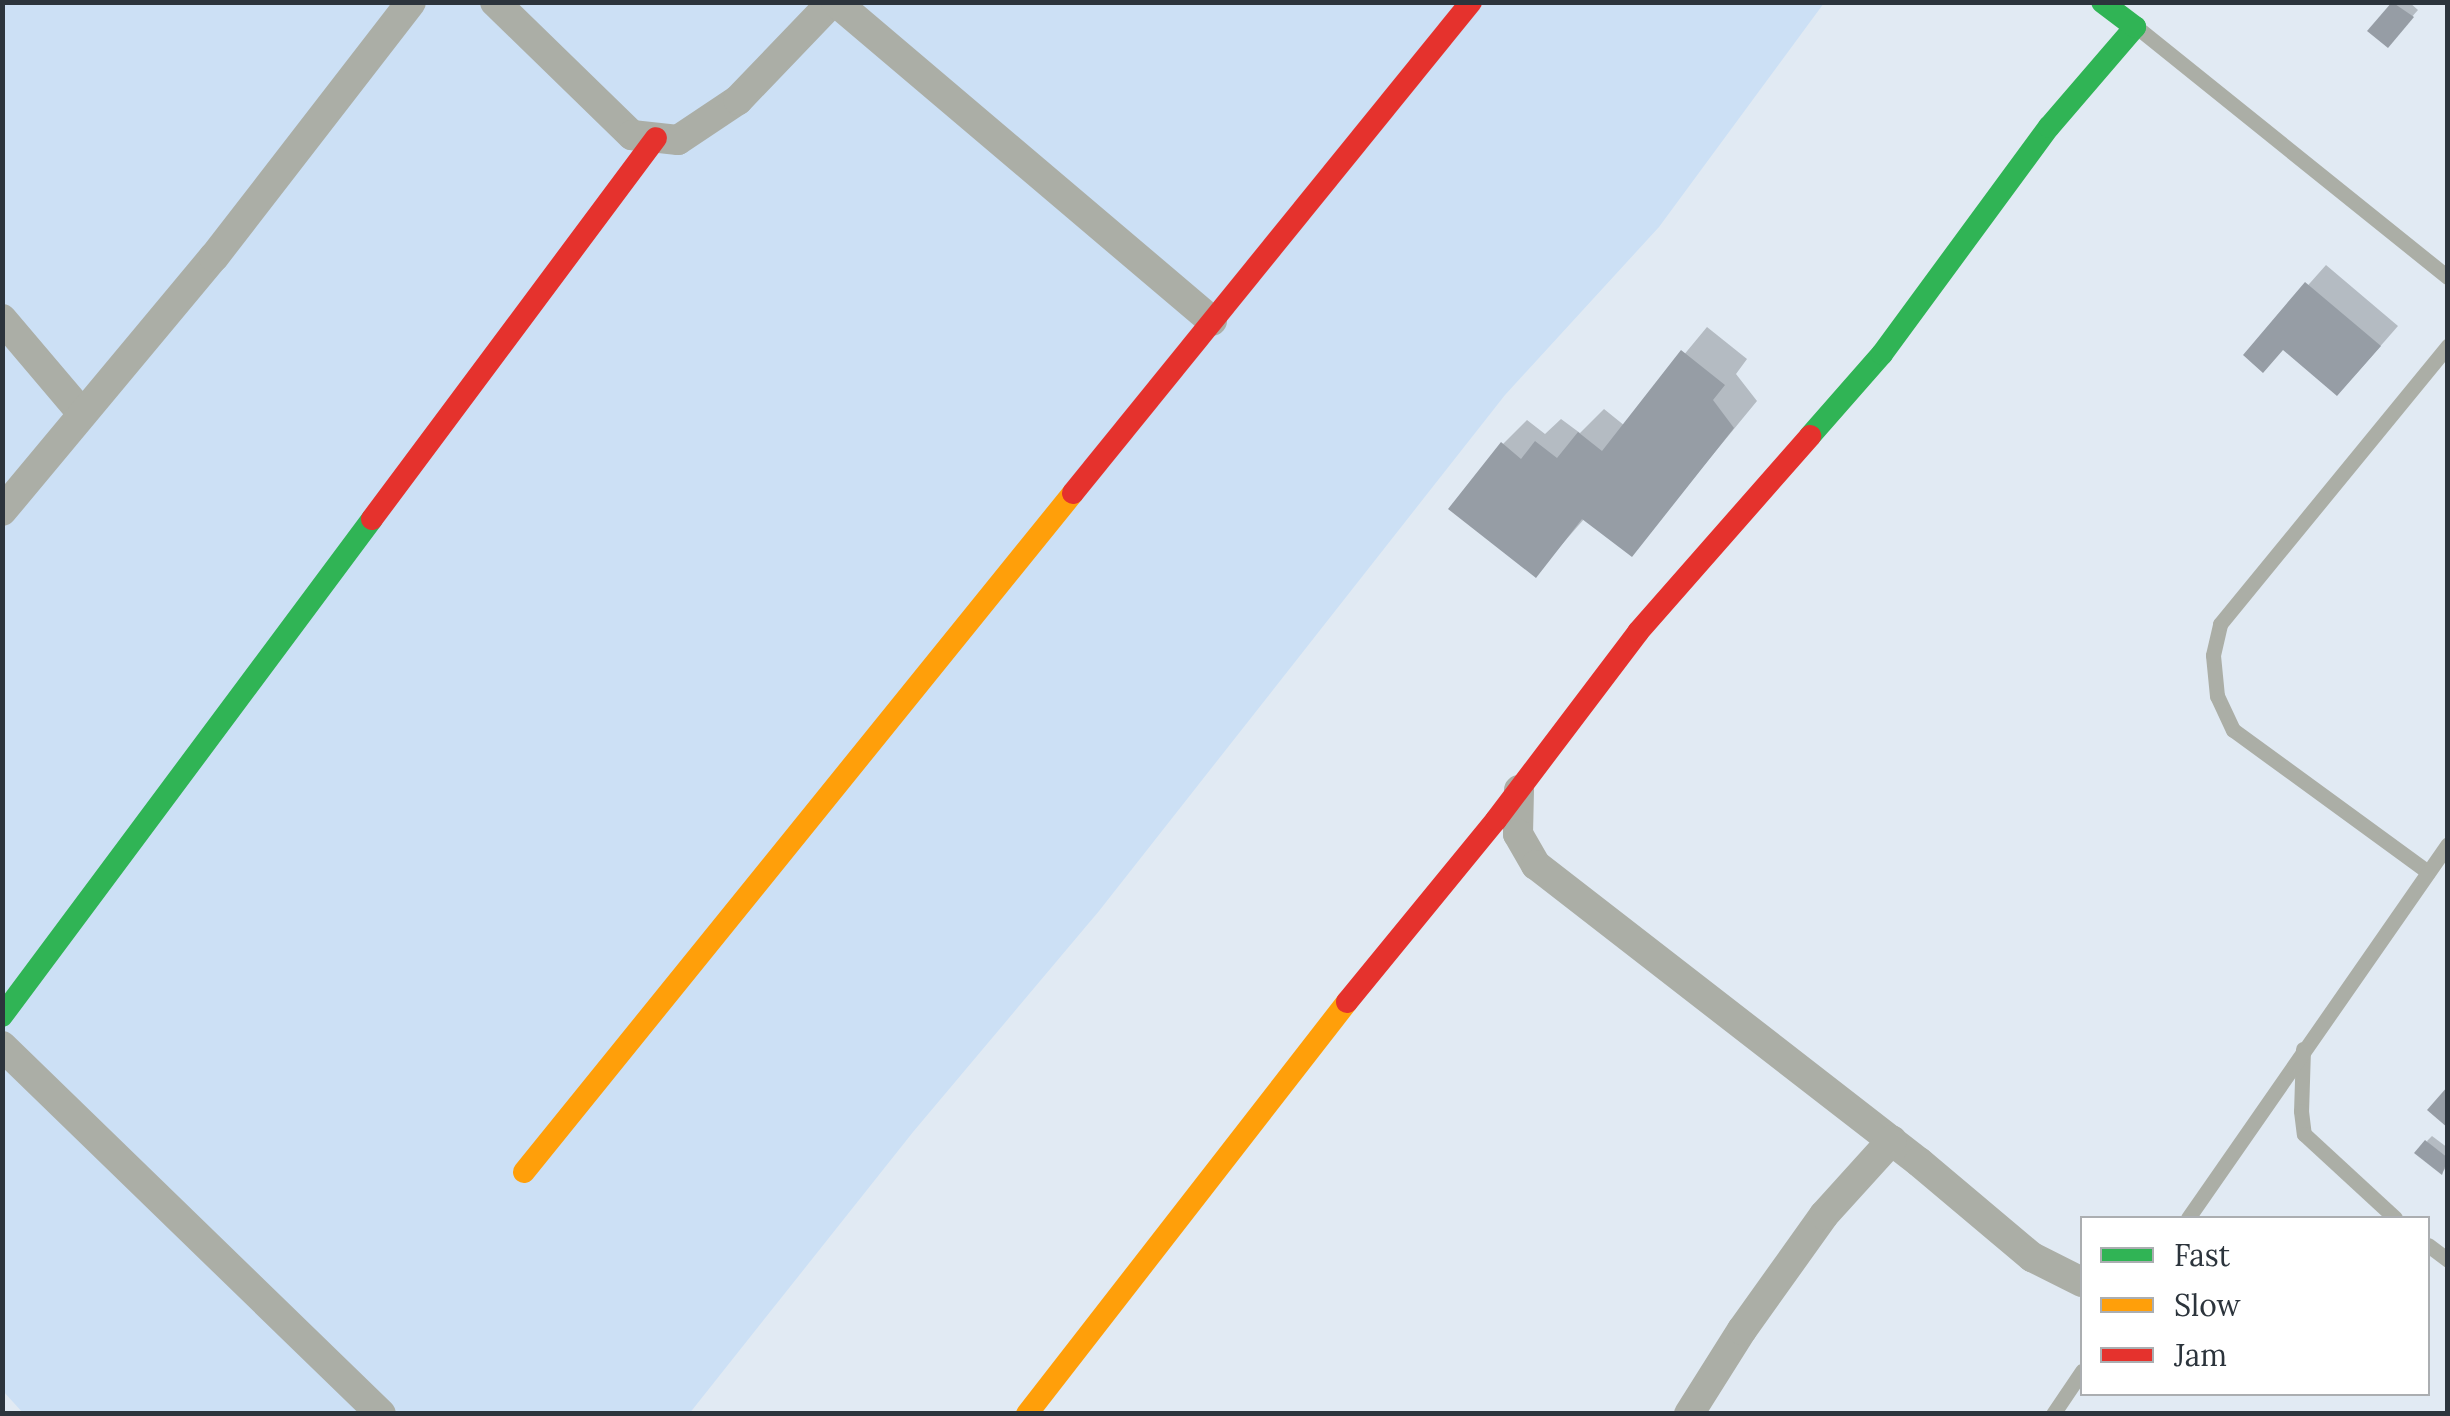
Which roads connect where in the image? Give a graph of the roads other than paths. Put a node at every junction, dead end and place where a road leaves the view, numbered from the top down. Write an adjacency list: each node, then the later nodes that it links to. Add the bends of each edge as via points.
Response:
1 (411, 2): 12 (street, via 214,257)
2 (495, 2): 7 (street, via 632,135)
3 (834, 2): 7 (street, via 738,100 678,140); 10 (street)
4 (1471, 2): 10 (street)
5 (2102, 2): 6 (street)
6 (2135, 27): 8 (lane); 14 (street, via 2049,127 1882,354 1638,632)
7 (656, 138): 17 (street)
8 (2448, 277)
9 (2, 320): 12 (street)
10 (1212, 322): 21 (street)
11 (2448, 345): 16 (lane, via 2220,624 2213,655 2218,696 2233,730)
12 (82, 412): 13 (street)
13 (2, 511)
14 (1518, 790): 20 (street, via 1518,834 1536,865); 27 (street)
15 (2448, 844): 16 (lane)
16 (2428, 872): 19 (lane)
17 (2, 1016)
18 (2, 1046): 26 (street)
19 (2303, 1049): 22 (lane); 23 (lane, via 2304,1134)
20 (1892, 1140): 24 (street, via 2032,1257); 28 (street, via 1824,1215)
21 (524, 1172)
22 (2189, 1216)
23 (2393, 1216)
24 (2080, 1281)
25 (2080, 1374): 29 (lane)
26 (382, 1414)
27 (1027, 1414)
28 (1689, 1414)
29 (2054, 1414)

